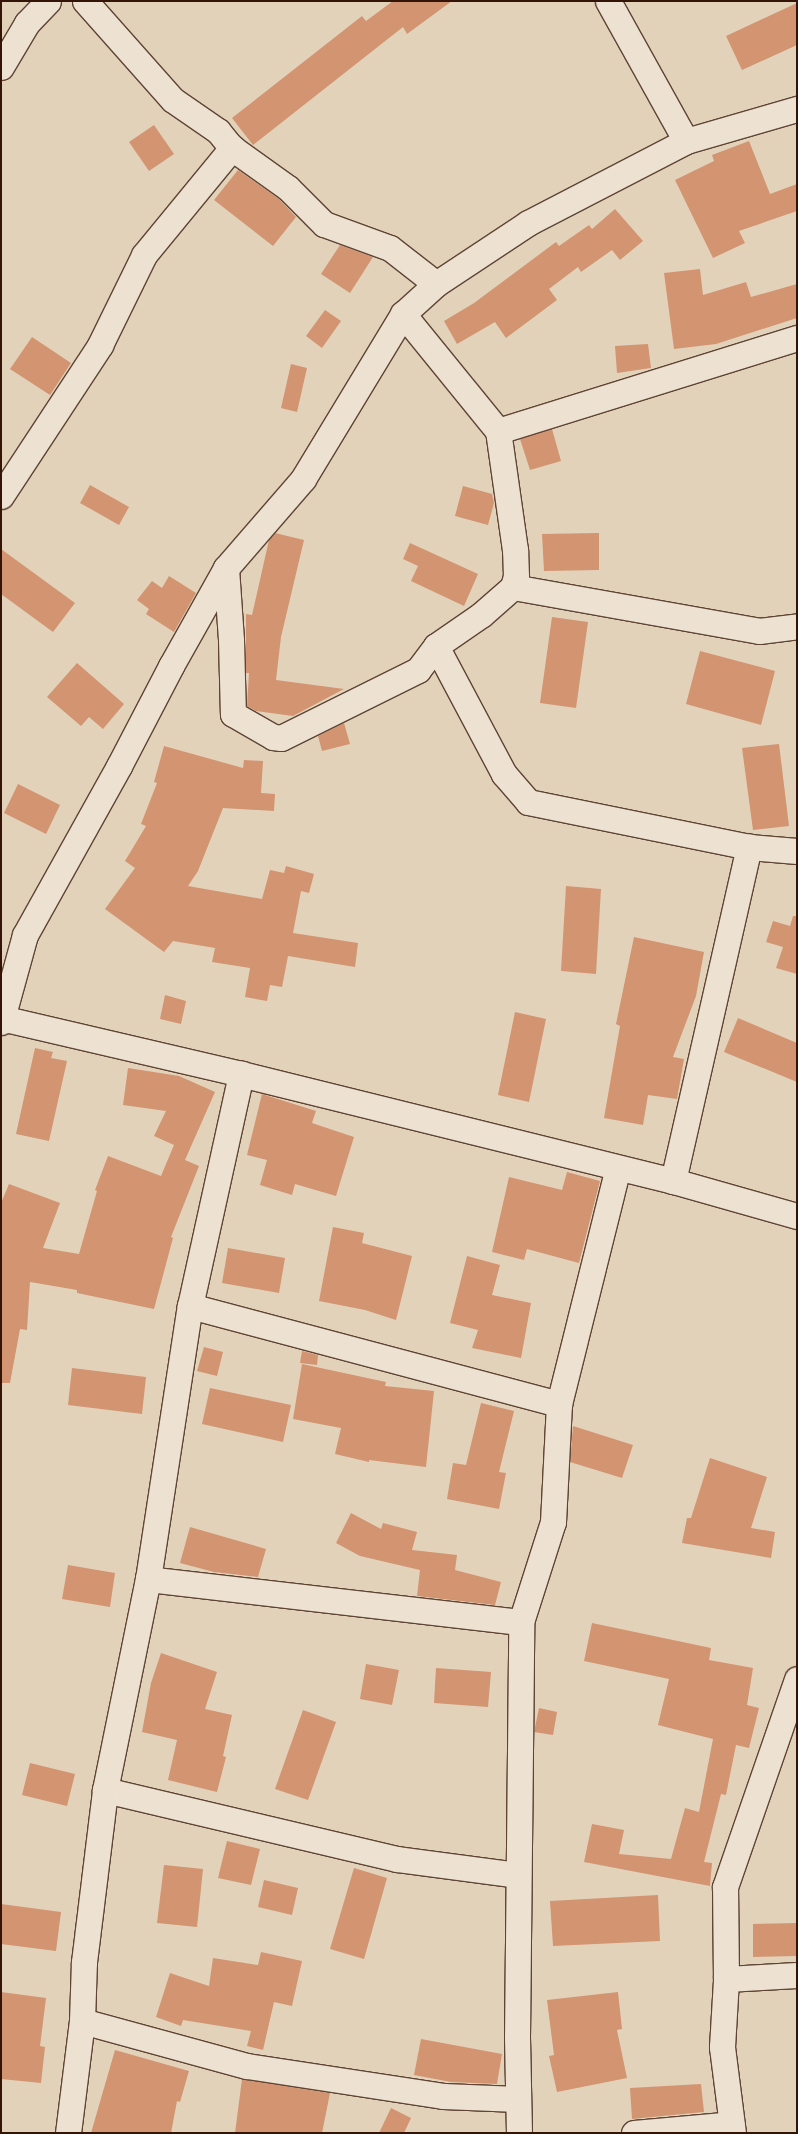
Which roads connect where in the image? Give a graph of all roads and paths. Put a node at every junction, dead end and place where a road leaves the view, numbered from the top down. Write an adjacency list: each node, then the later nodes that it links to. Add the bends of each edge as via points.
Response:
1 (48, 1): 4 (street, via 27,23)
2 (84, 1): 7 (street, via 173,100 218,131)
3 (608, 1): 6 (street)
4 (1, 67)
5 (797, 109): 6 (street)
6 (686, 141): 8 (street, via 528,222)
7 (232, 148): 8 (street, via 288,188 324,224 390,248); 12 (street, via 144,255 100,345)
8 (436, 284): 9 (street)
9 (403, 314): 11 (street); 13 (street, via 303,479)
10 (797, 338): 11 (street)
11 (498, 431): 14 (street, via 516,550)
12 (1, 496)
13 (226, 568): 16 (street, via 233,714 272,737 281,738 418,670); 19 (street, via 25,935)
14 (513, 587): 15 (street, via 759,630); 16 (street, via 481,615)
15 (797, 626)
16 (436, 646): 17 (street, via 504,774 528,802)
17 (749, 847): 18 (street); 22 (street)
18 (797, 850)
19 (1, 1019): 20 (street)
20 (241, 1074): 21 (street); 24 (street)
21 (618, 1168): 22 (street); 25 (street)
22 (673, 1181): 23 (street)
23 (797, 1216)
24 (190, 1306): 25 (street); 26 (street)
25 (559, 1404): 27 (street, via 553,1522)
26 (148, 1579): 27 (street); 29 (street)
27 (521, 1622): 30 (street)
28 (797, 1679): 32 (street, via 725,1887)
29 (106, 1790): 30 (street, via 397,1859); 33 (street, via 84,1962)
30 (518, 1875): 34 (street)
31 (797, 1975): 32 (street)
32 (726, 1979): 35 (street, via 722,2047)
33 (82, 2022): 34 (street, via 247,2066 443,2096); 36 (street)
34 (518, 2099): 37 (street)
35 (733, 2128): 38 (street)
36 (68, 2133)
37 (519, 2133)
38 (634, 2133)

